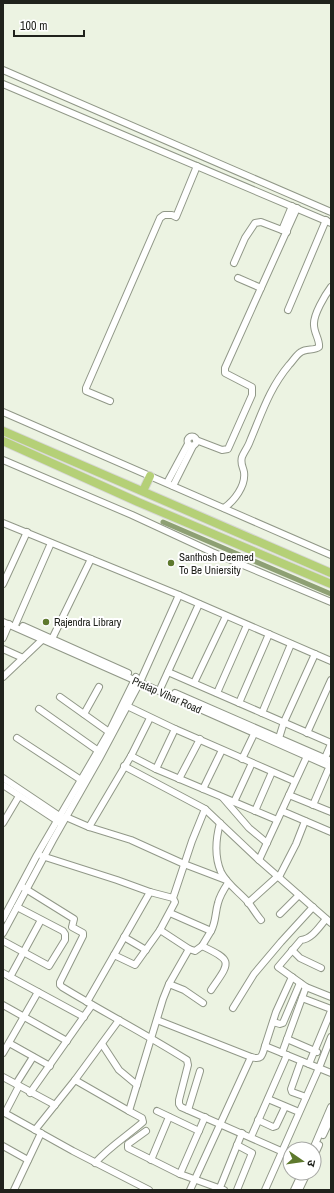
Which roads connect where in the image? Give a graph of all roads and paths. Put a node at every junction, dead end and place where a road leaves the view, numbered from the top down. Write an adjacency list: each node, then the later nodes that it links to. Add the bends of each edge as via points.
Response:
1 (3, 70): 5 (street)
2 (3, 84): 3 (street)
3 (197, 166): 4 (street); 13 (street, via 176,216 164,215 160,218 86,388 86,391)
4 (294, 207): 6 (street); 7 (street)
5 (331, 212)
6 (328, 221): 12 (street)
7 (284, 231): 8 (street, via 261,222 255,223); 11 (street)
8 (234, 263)
9 (238, 278): 11 (street)
10 (331, 287): 21 (street, via 315,318 319,347 301,352 272,389 242,457 242,484 236,497)
11 (261, 288): 19 (street, via 225,368 225,373 252,387 252,395 228,449 193,443)
12 (288, 310)
13 (110, 401)
14 (3, 412): 18 (street)
15 (3, 430): 20 (main road)
16 (3, 440): 29 (main road, via 138,502)
17 (3, 460): 31 (street)
18 (150, 476): 19 (street); 20 (main road)
19 (170, 485): 21 (street)
20 (143, 491): 27 (main road)
21 (224, 508): 25 (street)
22 (3, 524): 23 (street)
23 (27, 532): 24 (street); 28 (street)
24 (51, 543): 26 (street); 36 (street)
25 (331, 555)
26 (92, 559): 30 (street); 40 (street)
27 (331, 573)
28 (3, 584)
29 (331, 584)
30 (179, 595): 32 (street); 50 (street)
31 (331, 602)
32 (199, 604): 33 (street); 48 (street)
33 (226, 616): 37 (street); 52 (street)
34 (3, 618): 36 (street, Pratap Vihar Road)
35 (6, 623): 39 (street); 41 (street, Pratap Vihar Road)
36 (16, 624): 40 (street, Pratap Vihar Road)
37 (247, 625): 38 (street); 55 (street)
38 (269, 634): 42 (street); 57 (street)
39 (3, 638)
40 (52, 639): 45 (street, Pratap Vihar Road)
41 (42, 640): 45 (street, Pratap Vihar Road); 46 (street)
42 (291, 644): 44 (street); 60 (street)
43 (3, 649): 46 (street)
44 (315, 654): 47 (street); 63 (street)
45 (88, 657): 50 (street, Pratap Vihar Road)
46 (23, 658): 49 (street)
47 (331, 661)
48 (168, 672): 52 (street); 54 (street)
49 (3, 677)
50 (138, 679): 54 (street, Pratap Vihar Road); 58 (street); 65 (street); 67 (street, Pratap Vihar Road)
51 (331, 680): 66 (street)
52 (194, 683): 55 (street)
53 (99, 687): 61 (street)
54 (161, 687): 69 (street, Pratap Vihar Road)
55 (217, 693): 57 (street)
56 (60, 697): 61 (street)
57 (238, 703): 60 (street)
58 (127, 706): 62 (street); 98 (street, via 99,759)
59 (39, 709): 72 (street)
60 (262, 713): 63 (street)
61 (84, 714): 65 (street)
62 (150, 718): 64 (street); 75 (street)
63 (284, 722): 66 (street); 69 (street)
64 (175, 730): 70 (street); 81 (street)
65 (109, 732): 72 (street)
66 (307, 733): 71 (street)
67 (254, 734): 74 (street, Pratap Vihar Road); 76 (street)
68 (17, 738): 85 (street)
69 (278, 738): 74 (street, Pratap Vihar Road)
70 (200, 739): 73 (street); 84 (street)
71 (331, 743): 77 (street)
72 (98, 750): 85 (street)
73 (222, 750): 76 (street); 88 (street)
74 (308, 754): 77 (street, Pratap Vihar Road); 80 (street, Pratap Vihar Road); 86 (street)
75 (131, 756): 79 (street); 81 (street)
76 (242, 759): 78 (street)
77 (328, 760)
78 (252, 763): 82 (street); 92 (street)
79 (124, 766): 94 (street); 103 (street)
80 (329, 768): 93 (street)
81 (156, 769): 84 (street)
82 (272, 772): 86 (street); 95 (street)
83 (3, 778): 98 (street)
84 (179, 779): 88 (street)
85 (81, 780): 98 (street)
86 (294, 782): 89 (street)
87 (3, 785): 90 (street)
88 (203, 789): 91 (street)
89 (289, 795): 93 (street); 96 (street)
90 (19, 796): 98 (street); 101 (street)
91 (222, 797): 92 (street); 105 (street)
92 (234, 802): 95 (street)
93 (313, 805): 97 (street)
94 (205, 809): 102 (street); 109 (street)
95 (255, 811): 99 (street)
96 (282, 811): 99 (street); 100 (street)
97 (331, 812)
98 (62, 819): 103 (street); 106 (street); 107 (street)
99 (277, 820): 105 (street)
100 (305, 821): 104 (street); 110 (street)
101 (3, 823)
102 (220, 823): 108 (street); 111 (street, via 216,847 221,872)
103 (89, 827): 109 (street, via 131,840)
104 (331, 832)
105 (266, 843): 108 (street)
106 (37, 855): 107 (street); 112 (street)
107 (44, 857): 113 (street); 114 (street)
108 (259, 860): 110 (street)
109 (184, 864): 111 (street); 116 (street)
110 (278, 877): 115 (street); 117 (street)
111 (227, 881): 117 (street); 127 (street, via 218,902 215,925)
112 (21, 886): 113 (street); 122 (street)
113 (27, 890): 118 (street); 153 (street, via 74,919 72,927 83,933 60,985)
114 (150, 892): 116 (street); 130 (street)
115 (298, 895): 119 (street); 121 (street)
116 (173, 898): 120 (street, via 175,902)
117 (248, 903): 124 (street)
118 (17, 907): 123 (street); 129 (street)
119 (313, 907): 125 (street); 128 (street)
120 (170, 913): 126 (street); 127 (street)
121 (280, 914)
122 (3, 919)
123 (41, 920): 137 (street); 137 (street, via 62,931 65,940 49,966)
124 (261, 920)
125 (328, 921): 131 (street, via 306,940)
126 (160, 930): 134 (street); 135 (street)
127 (211, 931): 133 (street)
128 (291, 931): 131 (street); 139 (street)
129 (3, 932)
130 (124, 937): 135 (street); 138 (street)
131 (301, 940): 136 (street)
132 (3, 941): 137 (street)
133 (202, 946): 134 (street, via 195,951); 148 (street, via 220,954 226,963)
134 (189, 949): 146 (street)
135 (146, 950): 138 (street, via 135,965)
136 (292, 950): 140 (street); 141 (street, via 300,958)
137 (24, 952): 143 (street)
138 (114, 955): 153 (street)
139 (267, 959): 140 (street); 155 (street, via 254,974)
140 (278, 967): 144 (street)
141 (321, 968)
142 (3, 973): 143 (street)
143 (10, 977): 149 (street)
144 (292, 977): 145 (street); 161 (street)
145 (300, 983): 147 (street); 161 (street, via 283,1023)
146 (169, 984): 152 (street, via 184,990); 160 (street)
147 (306, 987): 150 (street); 151 (street)
148 (211, 990)
149 (38, 992): 157 (street); 158 (street)
150 (331, 997)
151 (302, 998): 156 (street); 164 (street)
152 (203, 1003)
153 (89, 1004): 158 (street); 159 (street)
154 (3, 1005): 157 (street)
155 (233, 1008)
156 (331, 1010): 169 (street)
157 (24, 1017): 165 (street); 166 (street)
158 (84, 1017): 165 (street)
159 (119, 1020): 163 (street); 167 (street)
160 (157, 1020): 163 (street); 174 (street)
161 (273, 1022): 168 (street)
162 (331, 1036): 172 (street)
163 (151, 1038): 184 (street); 191 (street, via 188,1062 179,1104)
164 (287, 1039): 169 (street); 171 (street)
165 (67, 1041): 177 (street)
166 (9, 1043): 170 (street); 173 (street)
167 (102, 1044): 182 (street); 184 (street, via 119,1070)
168 (265, 1046): 171 (street); 174 (street, via 260,1058)
169 (315, 1050): 172 (street); 176 (street)
170 (3, 1053)
171 (284, 1054): 175 (street); 187 (street)
172 (324, 1055): 178 (street)
173 (33, 1057): 177 (street); 183 (street)
174 (251, 1057): 200 (street)
175 (301, 1061): 176 (street); 186 (street, via 291,1091)
176 (309, 1064): 178 (street)
177 (50, 1066): 185 (street)
178 (319, 1068): 180 (street); 186 (street)
179 (200, 1071): 191 (street)
180 (331, 1073)
181 (3, 1077): 183 (street)
182 (75, 1080): 188 (street); 192 (street)
183 (18, 1085): 185 (street); 195 (street)
184 (137, 1085): 192 (street)
185 (30, 1093): 188 (street)
186 (306, 1097): 194 (street)
187 (268, 1099): 189 (street); 199 (street)
188 (55, 1106): 202 (street)
189 (285, 1107): 194 (street); 199 (street, via 276,1126)
190 (331, 1107): 207 (street)
191 (188, 1110): 197 (street)
192 (130, 1111): 215 (street, via 142,1118 142,1122)
193 (156, 1111): 196 (street)
194 (299, 1112): 206 (street)
195 (4, 1113): 202 (street)
196 (169, 1117): 201 (street); 214 (street)
197 (205, 1117): 200 (street); 201 (street)
198 (331, 1118): 208 (street)
199 (258, 1120): 205 (street)
200 (220, 1124): 204 (street); 217 (street)
201 (199, 1131): 216 (street)
202 (38, 1132): 213 (street); 215 (street)
203 (146, 1132): 214 (street, via 127,1147)
204 (242, 1133): 205 (street); 209 (street)
205 (251, 1137): 211 (street)
206 (287, 1141)
207 (316, 1141)
208 (321, 1141)
209 (237, 1145): 218 (street); 222 (street, via 252,1153)
210 (4, 1147): 212 (street); 213 (street)
211 (282, 1152): 223 (street)
212 (3, 1154)
213 (28, 1160): 219 (street)
214 (151, 1160): 216 (street)
215 (95, 1162): 220 (street)
216 (180, 1174): 217 (street)
217 (195, 1180): 218 (street); 221 (street)
218 (221, 1189)
219 (14, 1190)
220 (149, 1190)
221 (190, 1190)
222 (237, 1190)
223 (265, 1190)

